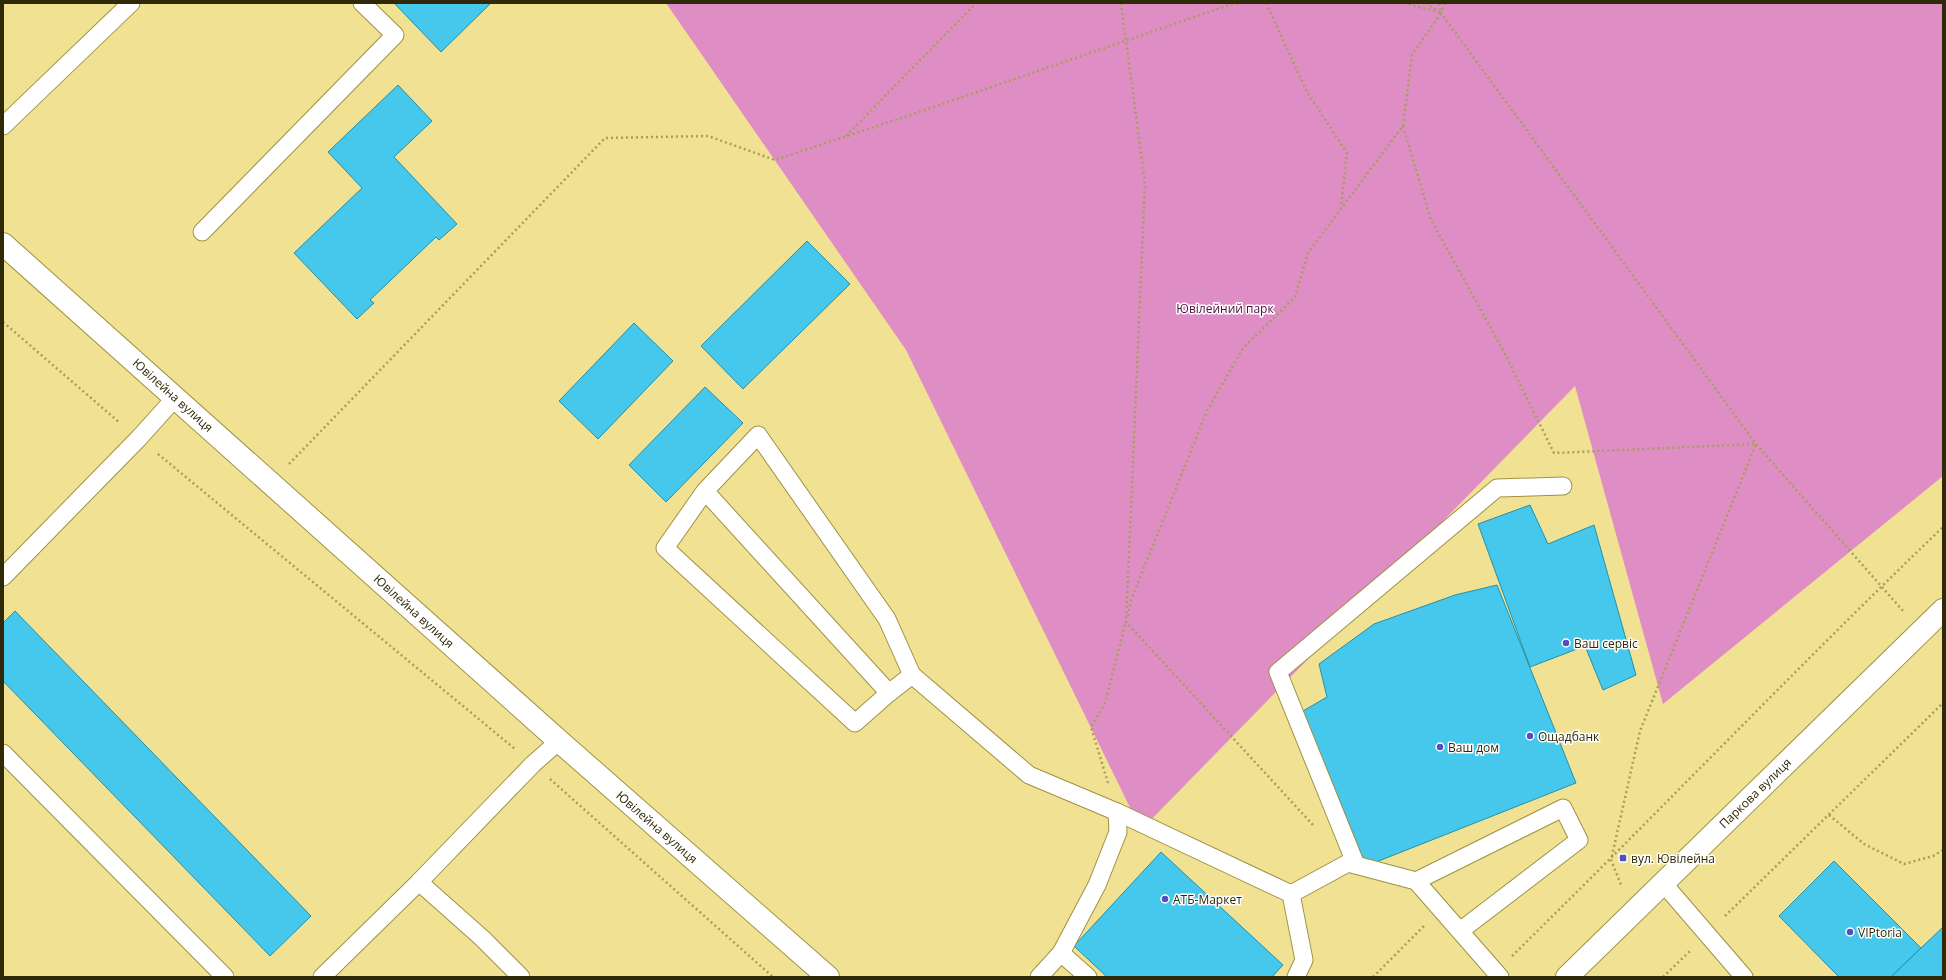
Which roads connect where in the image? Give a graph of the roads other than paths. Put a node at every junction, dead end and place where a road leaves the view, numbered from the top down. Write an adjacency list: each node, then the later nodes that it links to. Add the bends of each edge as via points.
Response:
1 (131, 3): 3 (lane)
2 (362, 3): 4 (lane, via 395,35)
3 (3, 126)
4 (202, 232)
5 (3, 244): 6 (street, Ювілейна вулиця)
6 (175, 398): 9 (lane); 13 (street, Ювілейна вулиця)
7 (1563, 486): 16 (lane, via 1497,488 1278,672)
8 (705, 491): 11 (lane, via 758,435 887,618); 12 (lane); 12 (lane, via 665,548 855,723)
9 (3, 577)
10 (1943, 610): 19 (street, Паркова вулиця)
11 (912, 675): 12 (lane); 15 (lane, via 1029,774)
12 (889, 693)
13 (559, 741): 18 (lane, via 533,764); 27 (street, Ювілейна вулиця)
14 (3, 752): 24 (lane)
15 (1117, 812): 20 (lane); 22 (lane, via 1118,832 1097,885)
16 (1356, 865): 17 (lane); 20 (lane, via 1348,863)
17 (1416, 881): 21 (lane); 21 (lane, via 1563,808 1579,840)
18 (419, 882): 25 (lane); 26 (lane)
19 (1662, 883): 31 (street, Паркова вулиця); 32 (lane)
20 (1291, 894): 30 (lane, via 1304,960)
21 (1460, 931): 23 (lane)
22 (1061, 953): 28 (lane); 29 (lane)
23 (1498, 974)
24 (225, 977)
25 (322, 977)
26 (521, 977)
27 (828, 977)
28 (1039, 977)
29 (1088, 977)
30 (1296, 977)
31 (1566, 977)
32 (1744, 977)

